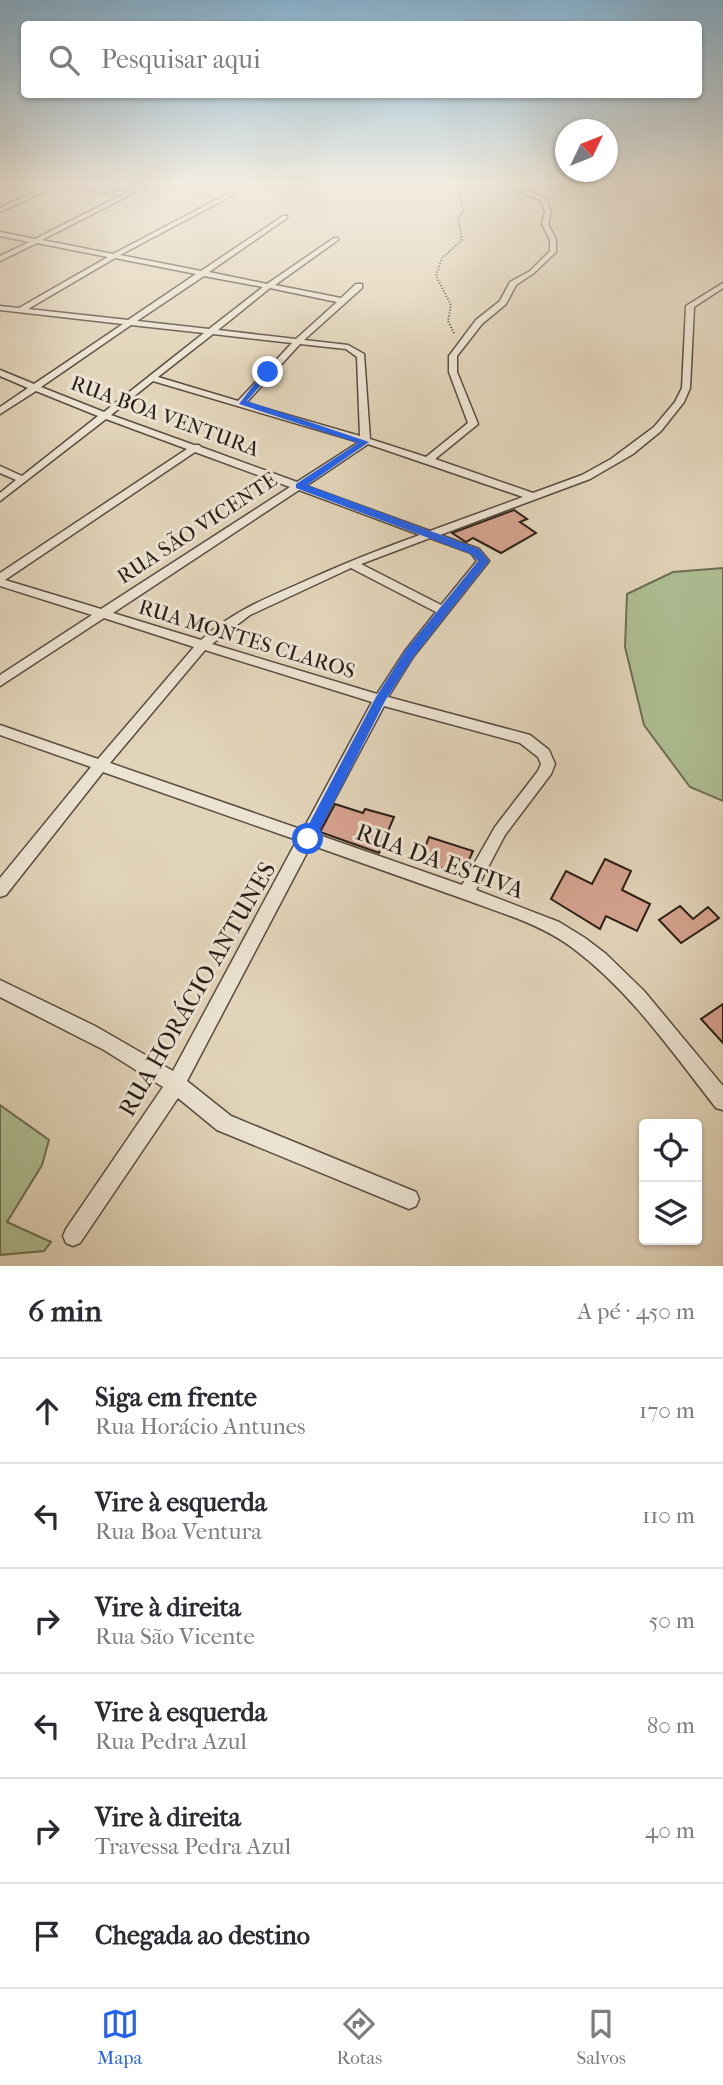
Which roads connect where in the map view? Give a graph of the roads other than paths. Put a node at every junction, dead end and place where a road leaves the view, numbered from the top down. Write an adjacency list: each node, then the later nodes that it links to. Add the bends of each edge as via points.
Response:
1 (35, 241): 6 (street); 7 (street)
2 (142, 241): 6 (street)
3 (250, 241): 8 (street)
4 (333, 241): 9 (street)
5 (553, 241): 27 (street, via 553,252 513,284 503,302 453,356 453,372 473,424)
6 (114, 256): 8 (street); 14 (street)
7 (0, 259)
8 (203, 273): 9 (street); 15 (street)
9 (270, 285): 12 (street); 16 (street)
10 (723, 285): 31 (street, via 690,306 683,398 654,431 602,470)
11 (359, 286): 12 (street)
12 (341, 300): 17 (street)
13 (0, 308): 14 (street)
14 (21, 310): 15 (street)
15 (130, 323): 16 (street); 21 (street)
16 (213, 332): 17 (street); 20 (street)
17 (298, 341): 18 (street); 22 (street)
18 (348, 347): 25 (street, via 362,356)
19 (0, 373): 21 (street, RUA BOA VENTURA)
20 (154, 379): 22 (street); 24 (street)
21 (35, 387): 23 (street); 24 (street, RUA BOA VENTURA)
22 (242, 402): 25 (street)
23 (0, 411)
24 (106, 416): 26 (street, RUA BOA VENTURA); 29 (street)
25 (365, 442): 27 (street); 30 (street, RUA SÃO VICENTE)
26 (196, 447): 30 (street, RUA BOA VENTURA); 36 (street)
27 (428, 460): 31 (street)
28 (0, 469): 29 (street)
29 (23, 480): 32 (street)
30 (299, 486): 33 (street, RUA BOA VENTURA); 38 (street, RUA SÃO VICENTE)
31 (531, 496): 33 (street)
32 (0, 498)
33 (426, 534): 34 (street, RUA BOA VENTURA); 35 (street)
34 (475, 551): 37 (street, RUA HORÁCIO ANTUNES, via 484,561)
35 (351, 564): 37 (street); 39 (street, via 246,612)
36 (0, 580): 38 (street, RUA MONTES CLAROS)
37 (443, 611): 41 (street, RUA HORÁCIO ANTUNES)
38 (98, 614): 39 (street, RUA MONTES CLAROS); 40 (street, RUA SÃO VICENTE)
39 (202, 646): 41 (street, RUA MONTES CLAROS); 43 (street)
40 (0, 681)
41 (380, 700): 44 (street, RUA HORÁCIO ANTUNES); 46 (street, RUA MONTES CLAROS, via 525,739 544,754 548,764 544,774 500,831)
42 (0, 730): 43 (street, RUA DA ESTIVA)
43 (100, 765): 44 (street, RUA DA ESTIVA); 45 (street)
44 (308, 839): 46 (street, RUA DA ESTIVA); 48 (street, RUA HORÁCIO ANTUNES)
45 (0, 890)
46 (466, 893): 49 (street, RUA DA ESTIVA, via 577,941 655,1017)
47 (0, 988): 48 (street, via 123,1050)
48 (176, 1084): 50 (street, via 206,1113 224,1123); 51 (street, RUA HORÁCIO ANTUNES)
49 (723, 1101)
50 (409, 1199)
51 (73, 1236)

